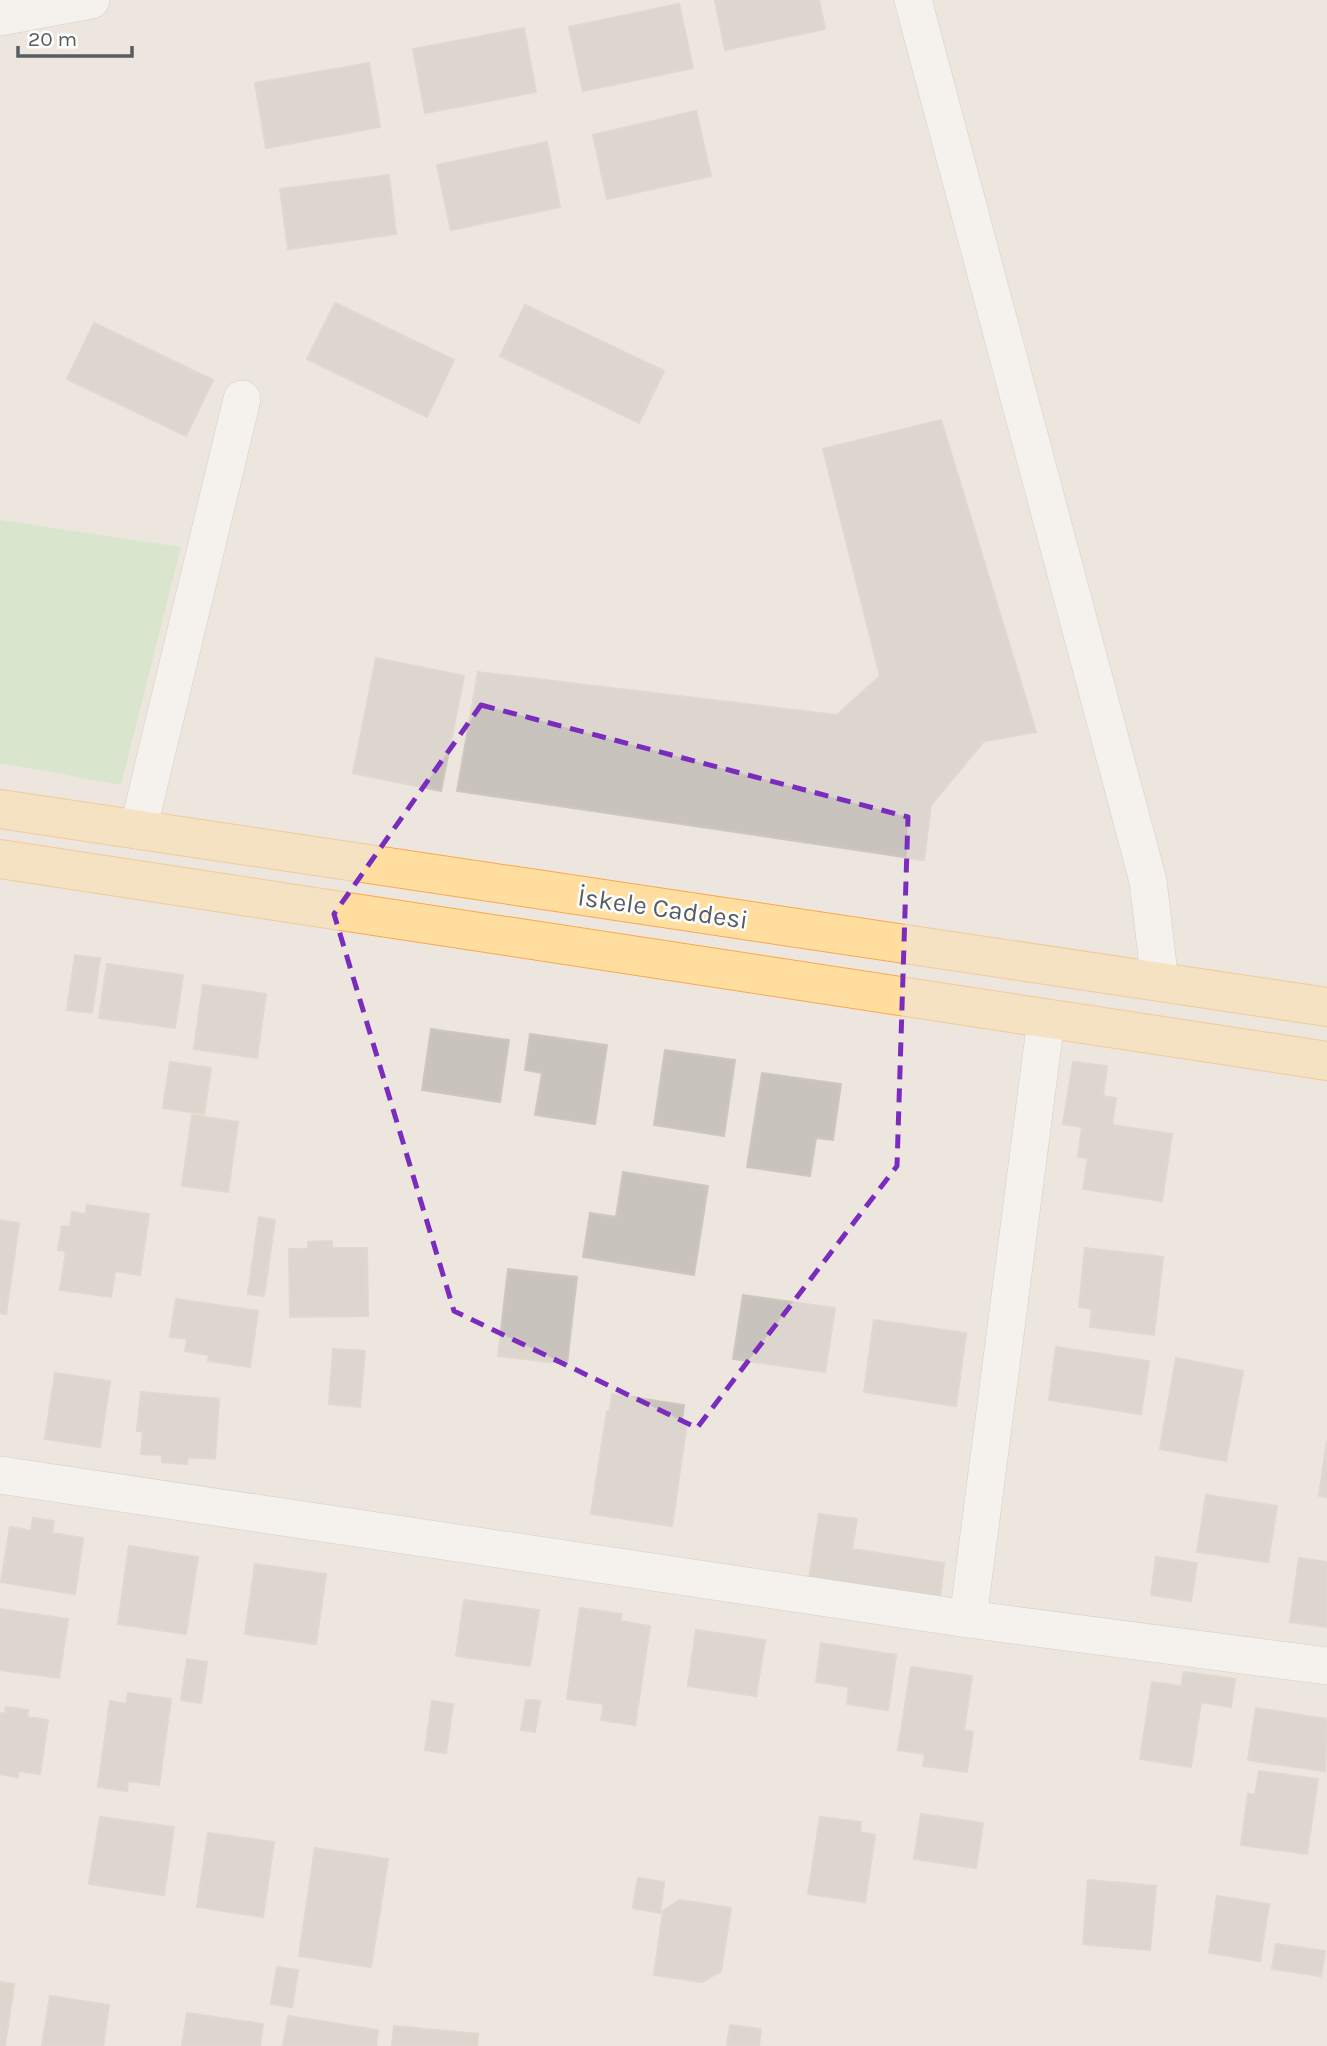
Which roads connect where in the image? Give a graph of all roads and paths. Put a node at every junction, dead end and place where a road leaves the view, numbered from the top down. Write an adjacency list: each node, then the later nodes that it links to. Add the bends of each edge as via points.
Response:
1 (91, 0): 3 (street)
2 (913, 0): 9 (street, via 1148,881)
3 (53, 4): 4 (street)
4 (0, 17)
5 (242, 399): 7 (street)
6 (0, 809): 7 (main road, İskele Caddesi)
7 (138, 831): 9 (main road, İskele Caddesi)
8 (0, 859): 11 (main road)
9 (1160, 982): 10 (main road, İskele Caddesi)
10 (1327, 1007)
11 (1046, 1020): 12 (main road); 14 (street)
12 (1327, 1062)
13 (0, 1475): 14 (street)
14 (968, 1619): 15 (street)
15 (1327, 1666)

